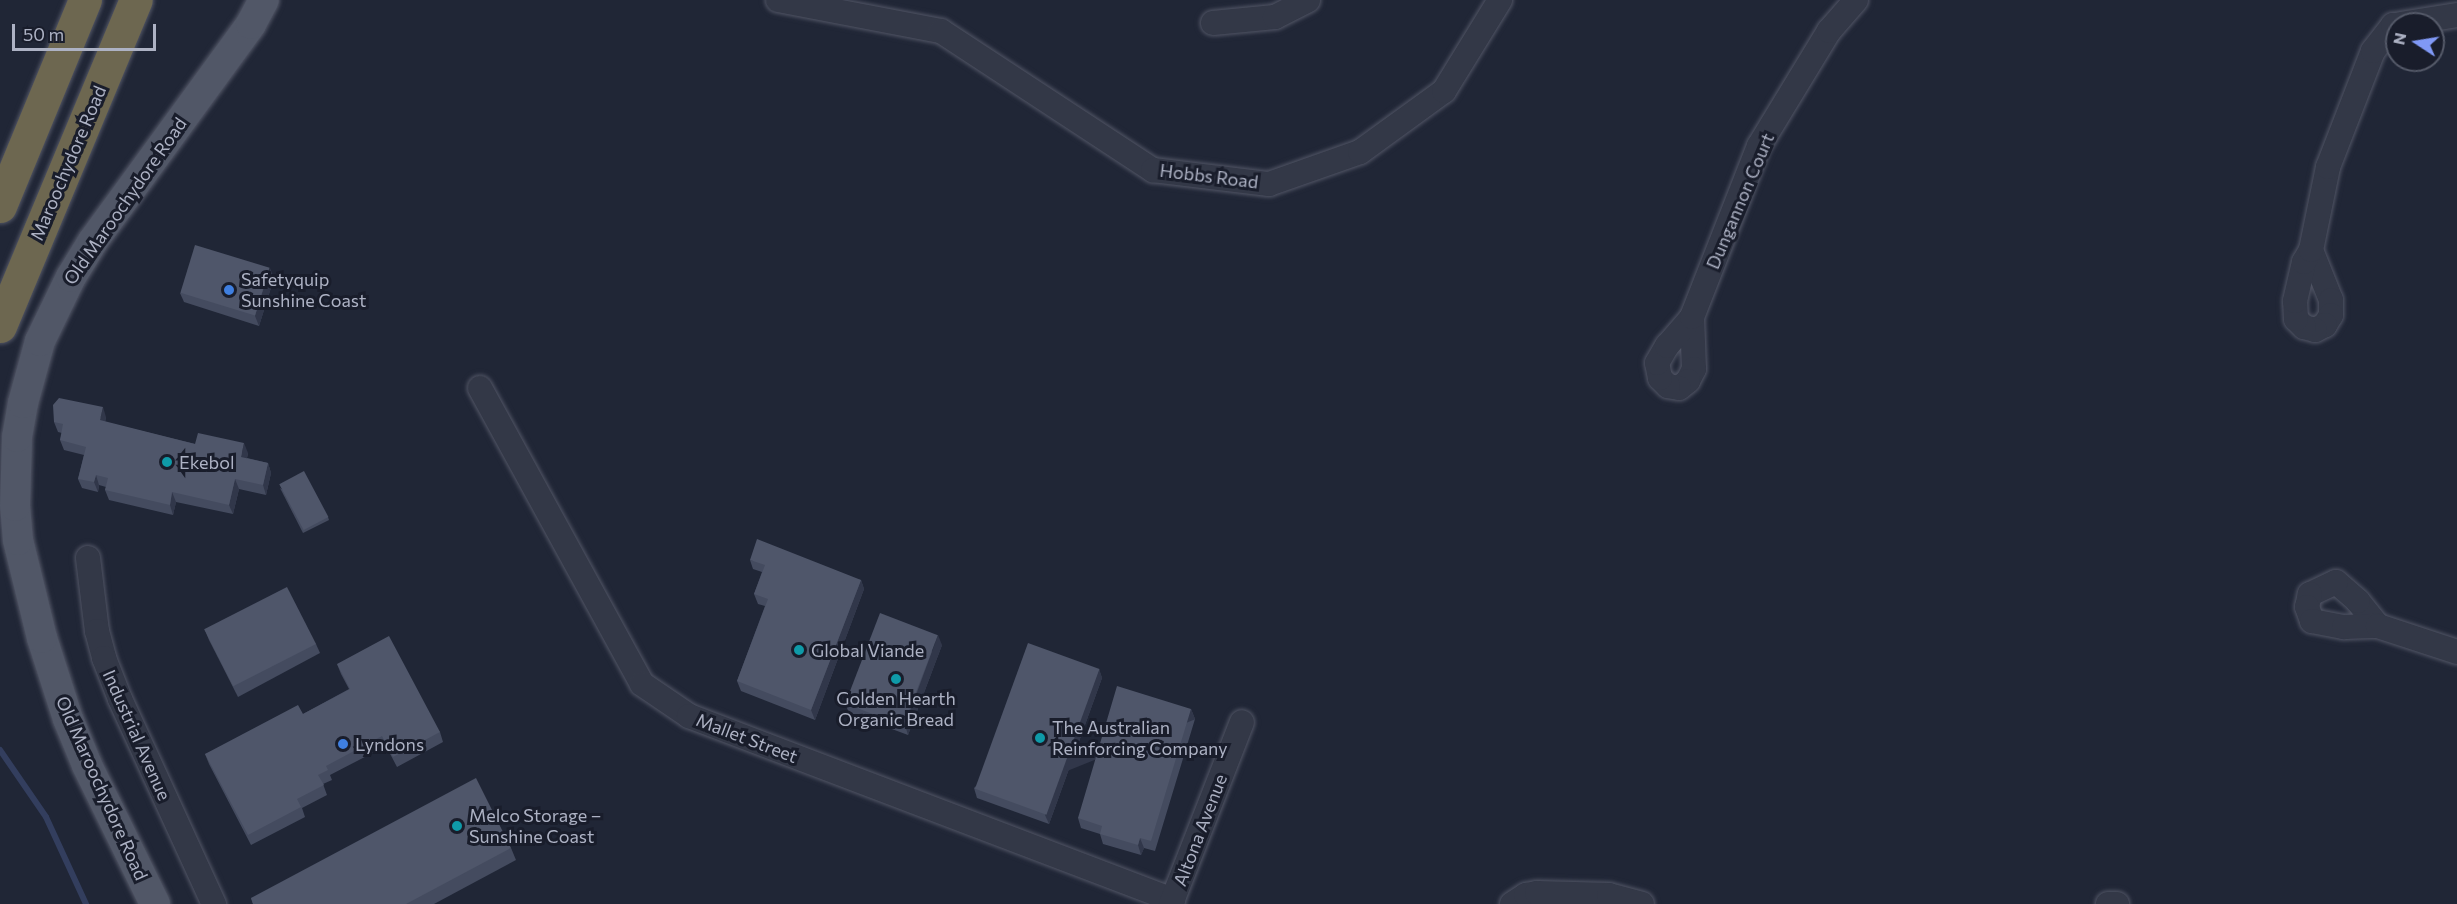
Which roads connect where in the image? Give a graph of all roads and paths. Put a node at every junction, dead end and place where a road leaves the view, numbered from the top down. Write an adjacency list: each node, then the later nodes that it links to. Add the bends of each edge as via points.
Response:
1 (85, 0): 11 (highway)
2 (136, 0): 14 (highway, Maroochydore Road)
3 (282, 0): 8 (main road, Old Maroochydore Road)
4 (778, 0): 6 (street, Hobbs Road, via 941,31 1154,171 1269,184 1360,152 1444,91)
5 (1308, 0): 9 (street, via 1275,17)
6 (1500, 0)
7 (1856, 0): 13 (street, Dungannon Court, via 1829,31 1759,146)
8 (258, 12): 21 (main road, Old Maroochydore Road, via 71,277 40,341 22,403 17,438 18,540 42,638 68,719)
9 (1214, 23)
10 (2385, 35): 12 (street, via 2373,51 2328,166)
11 (0, 206)
12 (2311, 250)
13 (1692, 317)
14 (0, 326)
15 (480, 388): 20 (street, Mallet Street, via 642,684 689,716)
16 (88, 558): 22 (street, Industrial Avenue, via 104,658)
17 (2378, 626): 18 (street)
18 (2457, 652)
19 (1242, 722): 20 (street, Altona Avenue)
20 (1172, 902)
21 (155, 904)
22 (214, 904)
23 (1512, 904): 24 (street, via 1537,893 1610,895)
24 (1642, 904)
25 (2108, 904): 26 (street)
26 (2117, 904)

